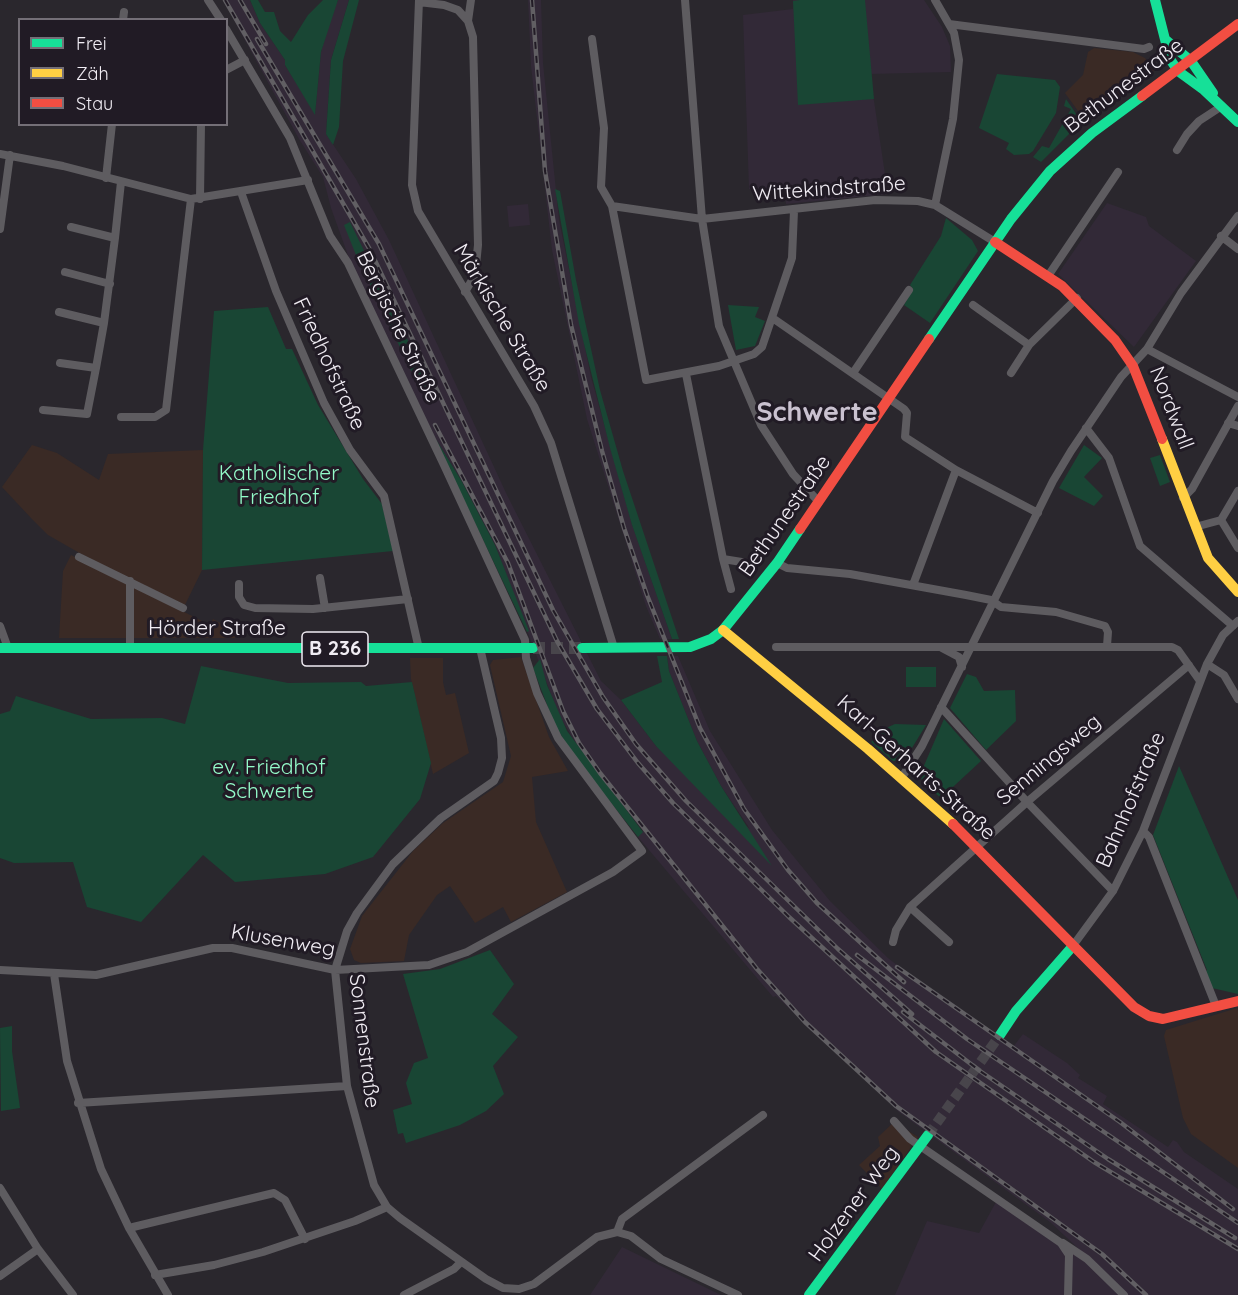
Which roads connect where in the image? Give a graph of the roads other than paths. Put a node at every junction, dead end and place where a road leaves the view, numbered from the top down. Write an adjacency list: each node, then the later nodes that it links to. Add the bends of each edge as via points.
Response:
1 (208, 0): 7 (street)
2 (471, 0): 8 (street)
3 (685, 0): 37 (street)
4 (935, 0): 9 (street)
5 (1155, 0): 13 (main road)
6 (419, 1): 8 (street, via 451,7); 48 (street, Märkische Straße, via 414,197 422,221)
7 (220, 18)
8 (468, 21): 48 (street, via 473,37 478,245 475,275)
9 (949, 24): 14 (street); 33 (street, via 957,42 958,60 953,119)
10 (1238, 24): 16 (main road, Bethunestraße)
11 (228, 32): 15 (street, Bergische Straße)
12 (592, 39): 34 (street, via 604,128 600,179)
13 (1166, 40): 16 (main road); 18 (main road, via 1170,59)
14 (1149, 47)
15 (245, 60): 17 (street); 28 (street, Bergische Straße, via 281,120)
16 (1191, 61): 18 (main road, Bethunestraße); 19 (main road)
17 (228, 69)
18 (1178, 71): 19 (main road); 42 (main road, Bethunestraße, via 1080,142 1038,185)
19 (1222, 106): 20 (main road); 23 (street, via 1199,121)
20 (1238, 122)
21 (112, 126): 27 (street)
22 (201, 126): 32 (street)
23 (1177, 150)
24 (0, 154): 25 (street)
25 (10, 155): 27 (street); 39 (street)
26 (1118, 172): 45 (street)
27 (106, 178): 29 (street)
28 (308, 180): 30 (street); 105 (street, Bergische Straße, via 330,236 348,263)
29 (121, 182): 31 (street); 41 (street)
30 (241, 192): 32 (street); 91 (street, Friedhofstraße, via 291,329 324,403 350,450 384,496)
31 (191, 199): 32 (street); 69 (street, via 166,410 155,417)
32 (200, 199)
33 (935, 205): 35 (street, Wittekindstraße, via 875,200); 42 (street, Wittekindstraße)
34 (612, 206): 37 (street, Wittekindstraße); 62 (street, via 644,377 649,381)
35 (794, 211): 37 (street, Wittekindstraße); 52 (street, via 792,258)
36 (1238, 216): 40 (street, Nordwall)
37 (702, 219): 56 (street, via 719,326)
38 (71, 227): 41 (street)
39 (0, 229)
40 (1221, 236): 43 (street); 55 (street, Nordwall)
41 (115, 238): 46 (street)
42 (995, 242): 45 (main road, Wittekindstraße); 64 (main road, Bethunestraße)
43 (1238, 249)
44 (65, 272): 46 (street)
45 (1048, 276): 49 (main road, Wittekindstraße)
46 (110, 284): 53 (street)
47 (909, 290): 60 (street)
48 (465, 292): 107 (street, Märkische Straße, via 534,406 551,443)
49 (1077, 298): 54 (street); 58 (main road, Wittekindstraße, via 1106,328)
50 (973, 305): 54 (street)
51 (59, 312): 53 (street)
52 (774, 319): 56 (street, via 762,347); 60 (street)
53 (104, 323): 59 (street)
54 (1029, 345): 61 (street)
55 (1147, 349): 58 (street, Nordwall); 63 (street)
56 (734, 360): 62 (street); 76 (street, via 761,425 793,474)
57 (60, 363): 59 (street)
58 (1133, 366): 72 (street); 75 (main road, Nordwall)
59 (96, 368): 68 (street)
60 (854, 372): 64 (street)
61 (1011, 373)
62 (686, 374): 82 (street)
63 (1238, 397)
64 (890, 398): 73 (street, via 907,413 905,436); 76 (main road, Bethunestraße)
65 (1238, 406): 70 (street)
66 (43, 410): 68 (street)
67 (97, 411): 68 (street)
68 (87, 414)
69 (121, 417)
70 (1228, 423): 71 (street); 75 (street, via 1192,489)
71 (1238, 426)
72 (1086, 428): 77 (street); 95 (street, via 1109,458 1140,546)
73 (956, 470): 77 (street); 88 (street)
74 (1238, 491): 78 (street)
75 (1183, 498): 79 (main road, Nordwall)
76 (819, 502): 83 (main road, Bethunestraße)
77 (1038, 513): 92 (street)
78 (1221, 520): 79 (street); 80 (street)
79 (1195, 527): 90 (main road, Nordwall, via 1208,558)
80 (1238, 548)
81 (79, 557): 86 (street)
82 (723, 559): 84 (street); 89 (street)
83 (777, 563): 88 (street, via 787,568); 97 (main road, Bethunestraße)
84 (754, 564)
85 (320, 578): 94 (street)
86 (130, 581): 93 (street); 103 (street)
87 (239, 584): 94 (street, via 239,597 244,605 282,611)
88 (913, 585): 92 (street)
89 (730, 589)
90 (1238, 592)
91 (408, 599): 94 (street); 108 (street, Friedhofstraße)
92 (994, 603): 98 (street, via 1001,608 1047,610 1105,626); 101 (street)
93 (183, 608)
94 (325, 608)
95 (1235, 623): 109 (street, Bahnhofstraße, via 1223,635)
96 (0, 626): 102 (street, Hörder Straße)
97 (723, 630): 107 (main road, via 690,647); 115 (main road, Karl-Gerharts-Straße)
98 (1107, 646): 101 (street); 110 (street, via 1178,650)
99 (776, 647): 100 (street)
100 (941, 647): 101 (street); 111 (street, via 958,657)
101 (973, 647): 111 (street)
102 (4, 648): 103 (main road, Hörder Straße / B 236)
103 (130, 648): 108 (main road, Hörder Straße / B 236)
104 (480, 648): 105 (main road, Hörder Straße / B 236); 108 (main road, Hörder Straße / B 236); 126 (street, Sonnenstraße, via 501,738 498,772 494,780 441,818 393,864 347,931)
105 (529, 648): 119 (street, Bergische Straße, via 526,658 537,693 558,738)
106 (582, 648): 107 (main road)
107 (614, 648)
108 (419, 649)
109 (1208, 664): 112 (street, Bahnhofstraße); 113 (street, via 1224,675)
110 (1189, 665): 112 (street); 116 (street, Senningsweg)
111 (962, 667): 114 (street)
112 (1200, 681): 117 (street, Bahnhofstraße)
113 (1238, 699)
114 (941, 707): 115 (street); 116 (street)
115 (902, 777): 118 (main road, Karl-Gerharts-Straße)
116 (1027, 802): 118 (street, Senningsweg); 120 (street)
117 (1143, 831): 120 (street, Bahnhofstraße); 129 (street, via 1149,837)
118 (976, 847): 121 (street, Senningsweg); 124 (main road, Karl-Gerharts-Straße, via 1064,933)
119 (642, 850): 126 (street, Klusenweg, via 613,872 449,960 393,968)
120 (1113, 891): 124 (street, Bahnhofstraße)
121 (910, 907): 122 (street, Senningsweg); 123 (street)
122 (893, 942)
123 (949, 942)
124 (1072, 947): 129 (main road, Karl-Gerharts-Straße, via 1134,1007 1149,1016 1163,1019); 130 (main road, Bahnhofstraße)
125 (0, 970): 127 (street, Klusenweg)
126 (335, 970): 127 (street, Klusenweg, via 232,948 213,948 96,975); 131 (street, Sonnenstraße)
127 (54, 974): 132 (street, via 67,1061)
128 (1238, 1001): 129 (main road, Karl-Gerharts-Straße)
129 (1216, 1006)
130 (1000, 1035)
131 (347, 1086): 132 (street); 138 (street, Sonnenstraße, via 366,1161)
132 (78, 1103): 139 (street, via 101,1169)
133 (763, 1115): 140 (street, via 622,1219)
134 (894, 1121): 136 (street)
135 (928, 1135): 136 (main road, Holzener Weg)
136 (921, 1146): 142 (street); 151 (main road, Holzener Weg)
137 (0, 1188): 143 (street)
138 (387, 1207): 141 (street); 144 (street, Sonnenstraße)
139 (129, 1228): 141 (street, via 274,1193 285,1200); 145 (street)
140 (617, 1232): 144 (street, Sonnenstraße, via 597,1236 534,1284 511,1290 494,1285); 150 (street, via 631,1236 661,1259)
141 (305, 1239): 145 (street, via 214,1265)
142 (1061, 1243): 152 (street, via 1069,1255); 153 (street, via 1088,1259)
143 (38, 1249): 146 (street); 147 (street)
144 (461, 1262): 149 (street)
145 (155, 1275): 148 (street)
146 (0, 1276)
147 (74, 1295)
148 (168, 1295)
149 (404, 1295)
150 (738, 1295)
151 (809, 1295)
152 (1068, 1295)
153 (1124, 1295)

